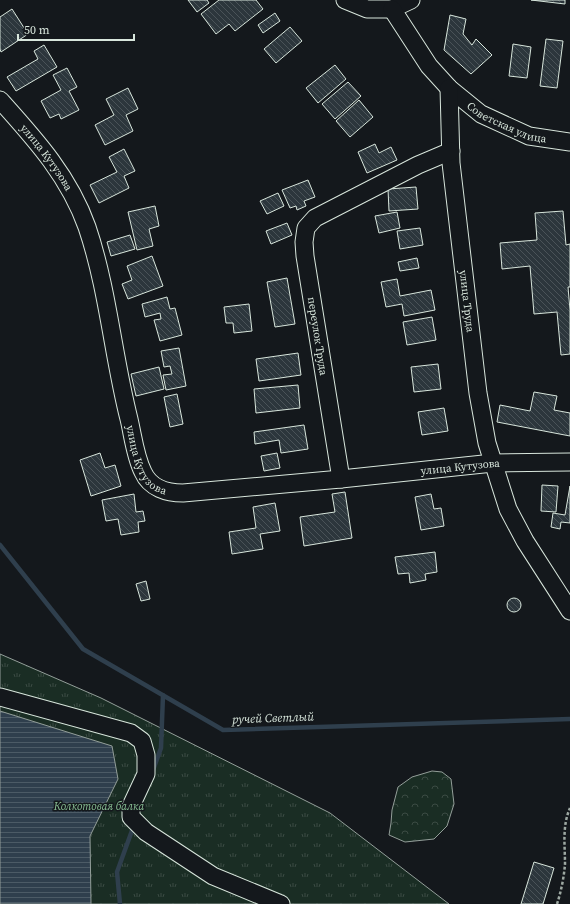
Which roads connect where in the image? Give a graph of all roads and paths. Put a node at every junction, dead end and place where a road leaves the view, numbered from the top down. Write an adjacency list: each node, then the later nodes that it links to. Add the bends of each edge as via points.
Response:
1 (344, 0): 3 (street, via 367,9)
2 (411, 0): 3 (street)
3 (392, 9): 4 (street, via 428,66)
4 (449, 88): 6 (street, Советская улица, via 481,114 505,126 529,136); 7 (street, улица Труда)
5 (0, 100): 10 (street, улица Кутузова, via 42,148 72,191 87,226 137,453 143,472 150,482 171,493 183,493)
6 (570, 142)
7 (450, 151): 9 (street, улица Труда, via 478,394); 10 (street, переулок Труда, via 334,207 315,218 306,228 304,249)
8 (570, 462): 9 (street, улица Кутузова)
9 (493, 463): 10 (street, улица Кутузова); 11 (street, улица Труда, via 508,509 525,541)
10 (341, 479)
11 (570, 611)
12 (0, 697): 14 (street, via 131,733 142,741 146,755 146,774 131,806 131,817 146,832 213,876)
13 (570, 808): 15 (path, via 566,815 563,839 565,865)
14 (281, 904)
15 (557, 904)

